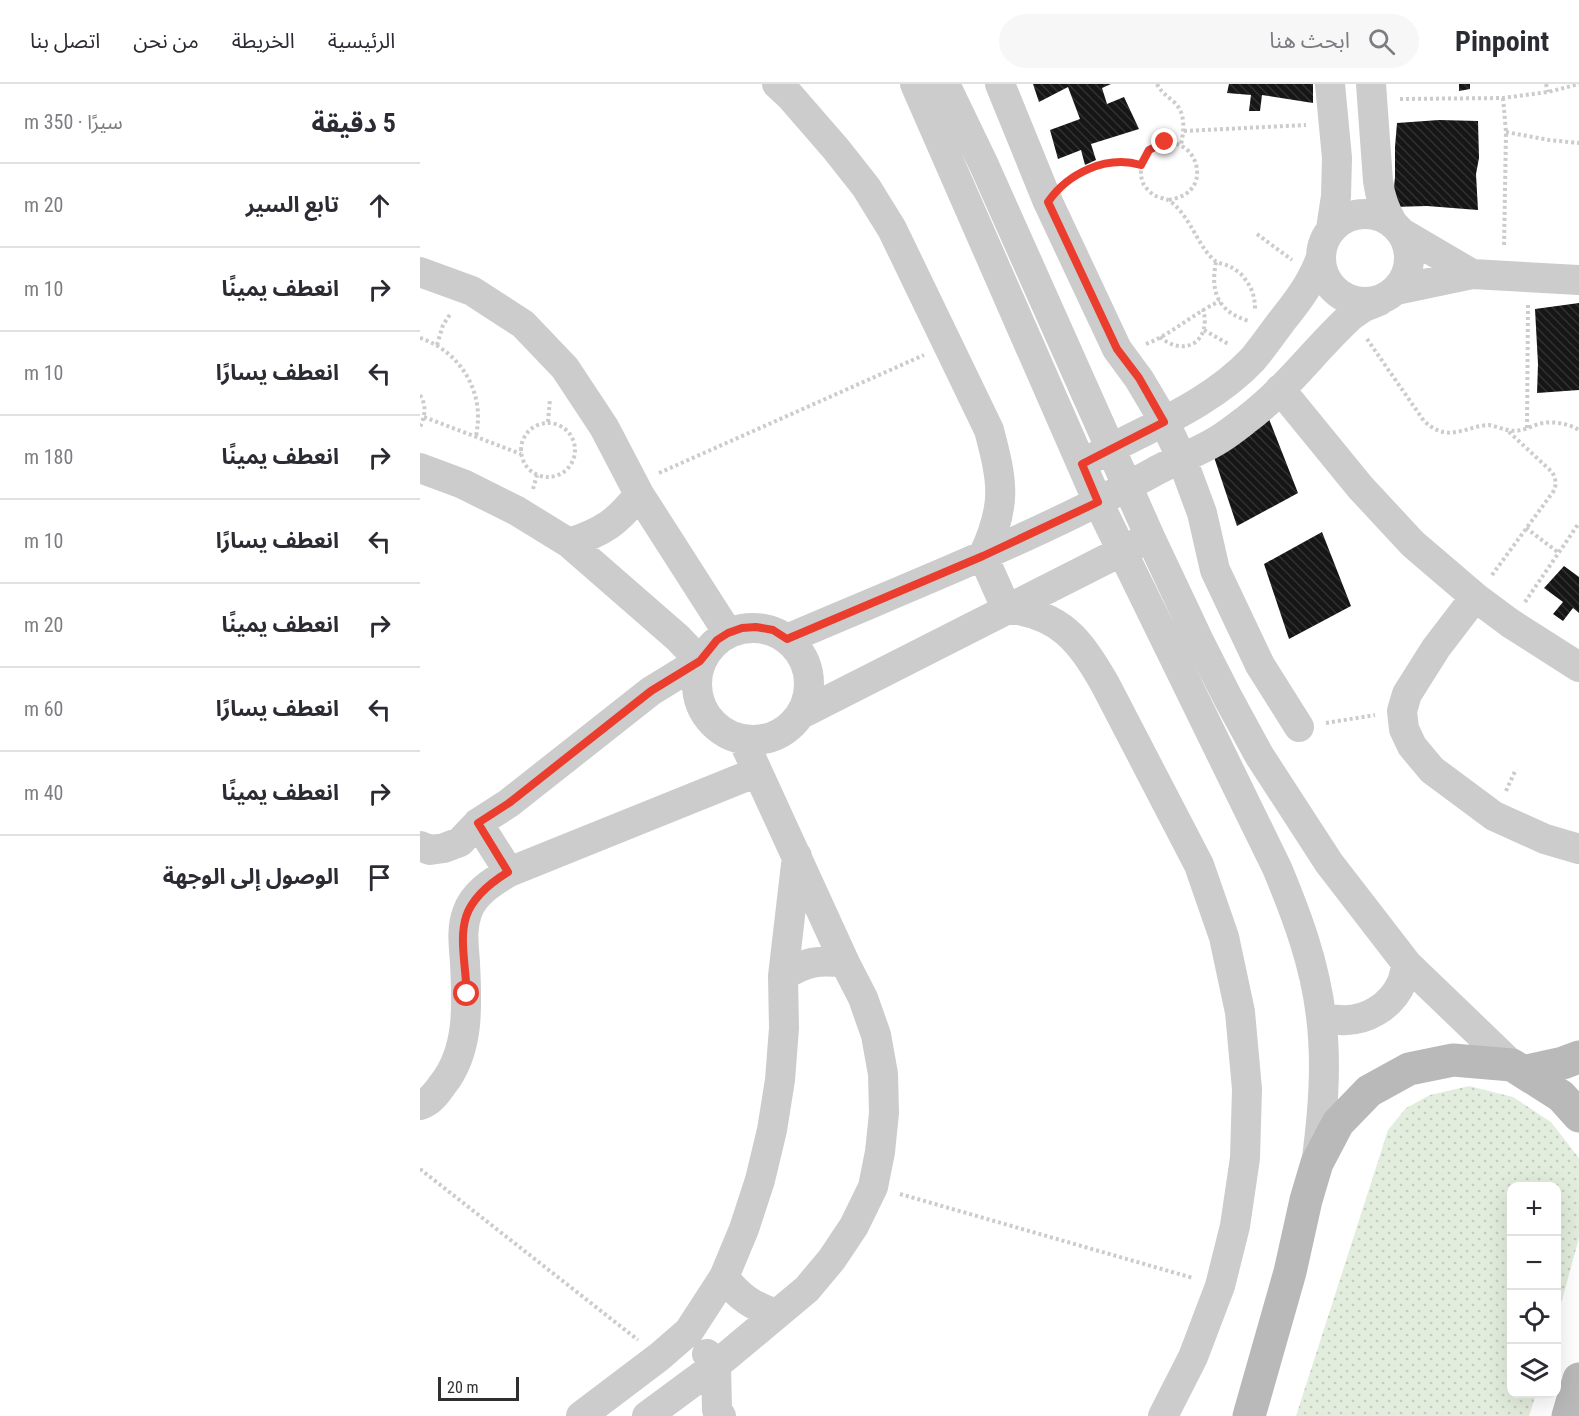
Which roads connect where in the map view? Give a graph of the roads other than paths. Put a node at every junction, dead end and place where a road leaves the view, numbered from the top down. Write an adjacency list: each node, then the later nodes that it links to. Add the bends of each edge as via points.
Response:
1 (777, 84): 26 (street, via 829,140 866,187 892,229 989,430 1001,483 997,520)
2 (915, 84): 18 (street)
3 (945, 84): 16 (street)
4 (1000, 84): 15 (street, via 1048,202 1117,349)
5 (1330, 84): 8 (street, via 1336,158)
6 (1372, 92): 7 (street, via 1380,195)
7 (1397, 228): 8 (street, via 1380,216 1367,213 1342,220); 11 (street); 13 (street, via 1408,248 1409,262 1405,278)
8 (1331, 229): 9 (street)
9 (1317, 268): 13 (street, via 1333,290 1347,299 1362,303); 15 (street, via 1302,295 1253,358 1226,382)
10 (420, 272): 21 (street, via 472,291 523,324 565,368 604,427)
11 (1472, 274): 12 (street); 13 (street)
12 (1579, 280)
13 (1388, 296): 14 (street, via 1351,316)
14 (1280, 389): 17 (street, via 1250,417); 27 (street, via 1360,487 1413,544)
15 (1164, 422): 16 (street); 17 (street)
16 (1109, 449): 18 (street); 20 (street)
17 (1182, 459): 20 (street); 34 (street, via 1202,513 1215,570 1260,665)
18 (1082, 464): 22 (street)
19 (420, 468): 24 (street, via 517,511)
20 (1127, 488): 22 (street); 23 (street)
21 (636, 489): 24 (street, via 626,512 610,526); 29 (street)
22 (1098, 502): 25 (street); 26 (street)
23 (1150, 537): 25 (street); 43 (street, via 1259,755 1329,863)
24 (569, 543): 31 (street)
25 (1122, 550): 28 (street); 45 (street, via 1277,868 1312,966)
26 (983, 556): 28 (street); 30 (street)
27 (1475, 597): 32 (street); 39 (street, via 1407,694 1402,711 1404,729 1432,770 1494,816)
28 (1006, 608): 33 (street); 61 (street, via 1044,617 1061,627 1088,655 1105,684 1199,864 1224,937 1240,1012 1247,1089 1245,1158 1235,1226 1220,1286 1193,1357)
29 (728, 633): 30 (street, via 756,627 773,630); 31 (street)
30 (787, 639): 33 (street, via 807,665 808,699)
31 (700, 661): 35 (street, via 698,695 703,711 720,730); 37 (street, via 651,691)
32 (1579, 667)
33 (801, 714): 35 (street, via 770,739)
34 (1299, 727)
35 (743, 740): 36 (street)
36 (757, 771): 40 (street); 41 (street)
37 (478, 823): 38 (street, via 460,842 430,850); 41 (street)
38 (420, 846)
39 (1579, 849)
40 (797, 856): 42 (street); 44 (street)
41 (508, 872): 48 (street, via 478,895 467,911 462,929 466,1024 448,1078 435,1095)
42 (845, 963): 44 (street, via 812,962); 52 (street, via 876,1035 883,1074 880,1152 873,1186 854,1226 807,1289)
43 (1407, 964): 45 (street, via 1402,983 1377,1011 1340,1020); 47 (street)
44 (783, 976): 51 (street, via 784,1028 772,1130 747,1220)
45 (1321, 1016): 50 (street, via 1323,1109)
46 (1579, 1057): 47 (main road)
47 (1517, 1069): 49 (main road, via 1561,1096); 50 (main road, via 1454,1060 1409,1069 1369,1091 1338,1123)
48 (420, 1105)
49 (1579, 1116)
50 (1317, 1162): 58 (main road)
51 (724, 1277): 52 (street, via 746,1301); 53 (street)
52 (777, 1314): 55 (street)
53 (689, 1331): 54 (street); 55 (street)
54 (655, 1360): 56 (street); 59 (street)
55 (716, 1365): 56 (street); 57 (street)
56 (677, 1395): 57 (street); 60 (street)
57 (719, 1413)
58 (1249, 1414)
59 (581, 1416)
60 (647, 1416)
61 (1163, 1416)

